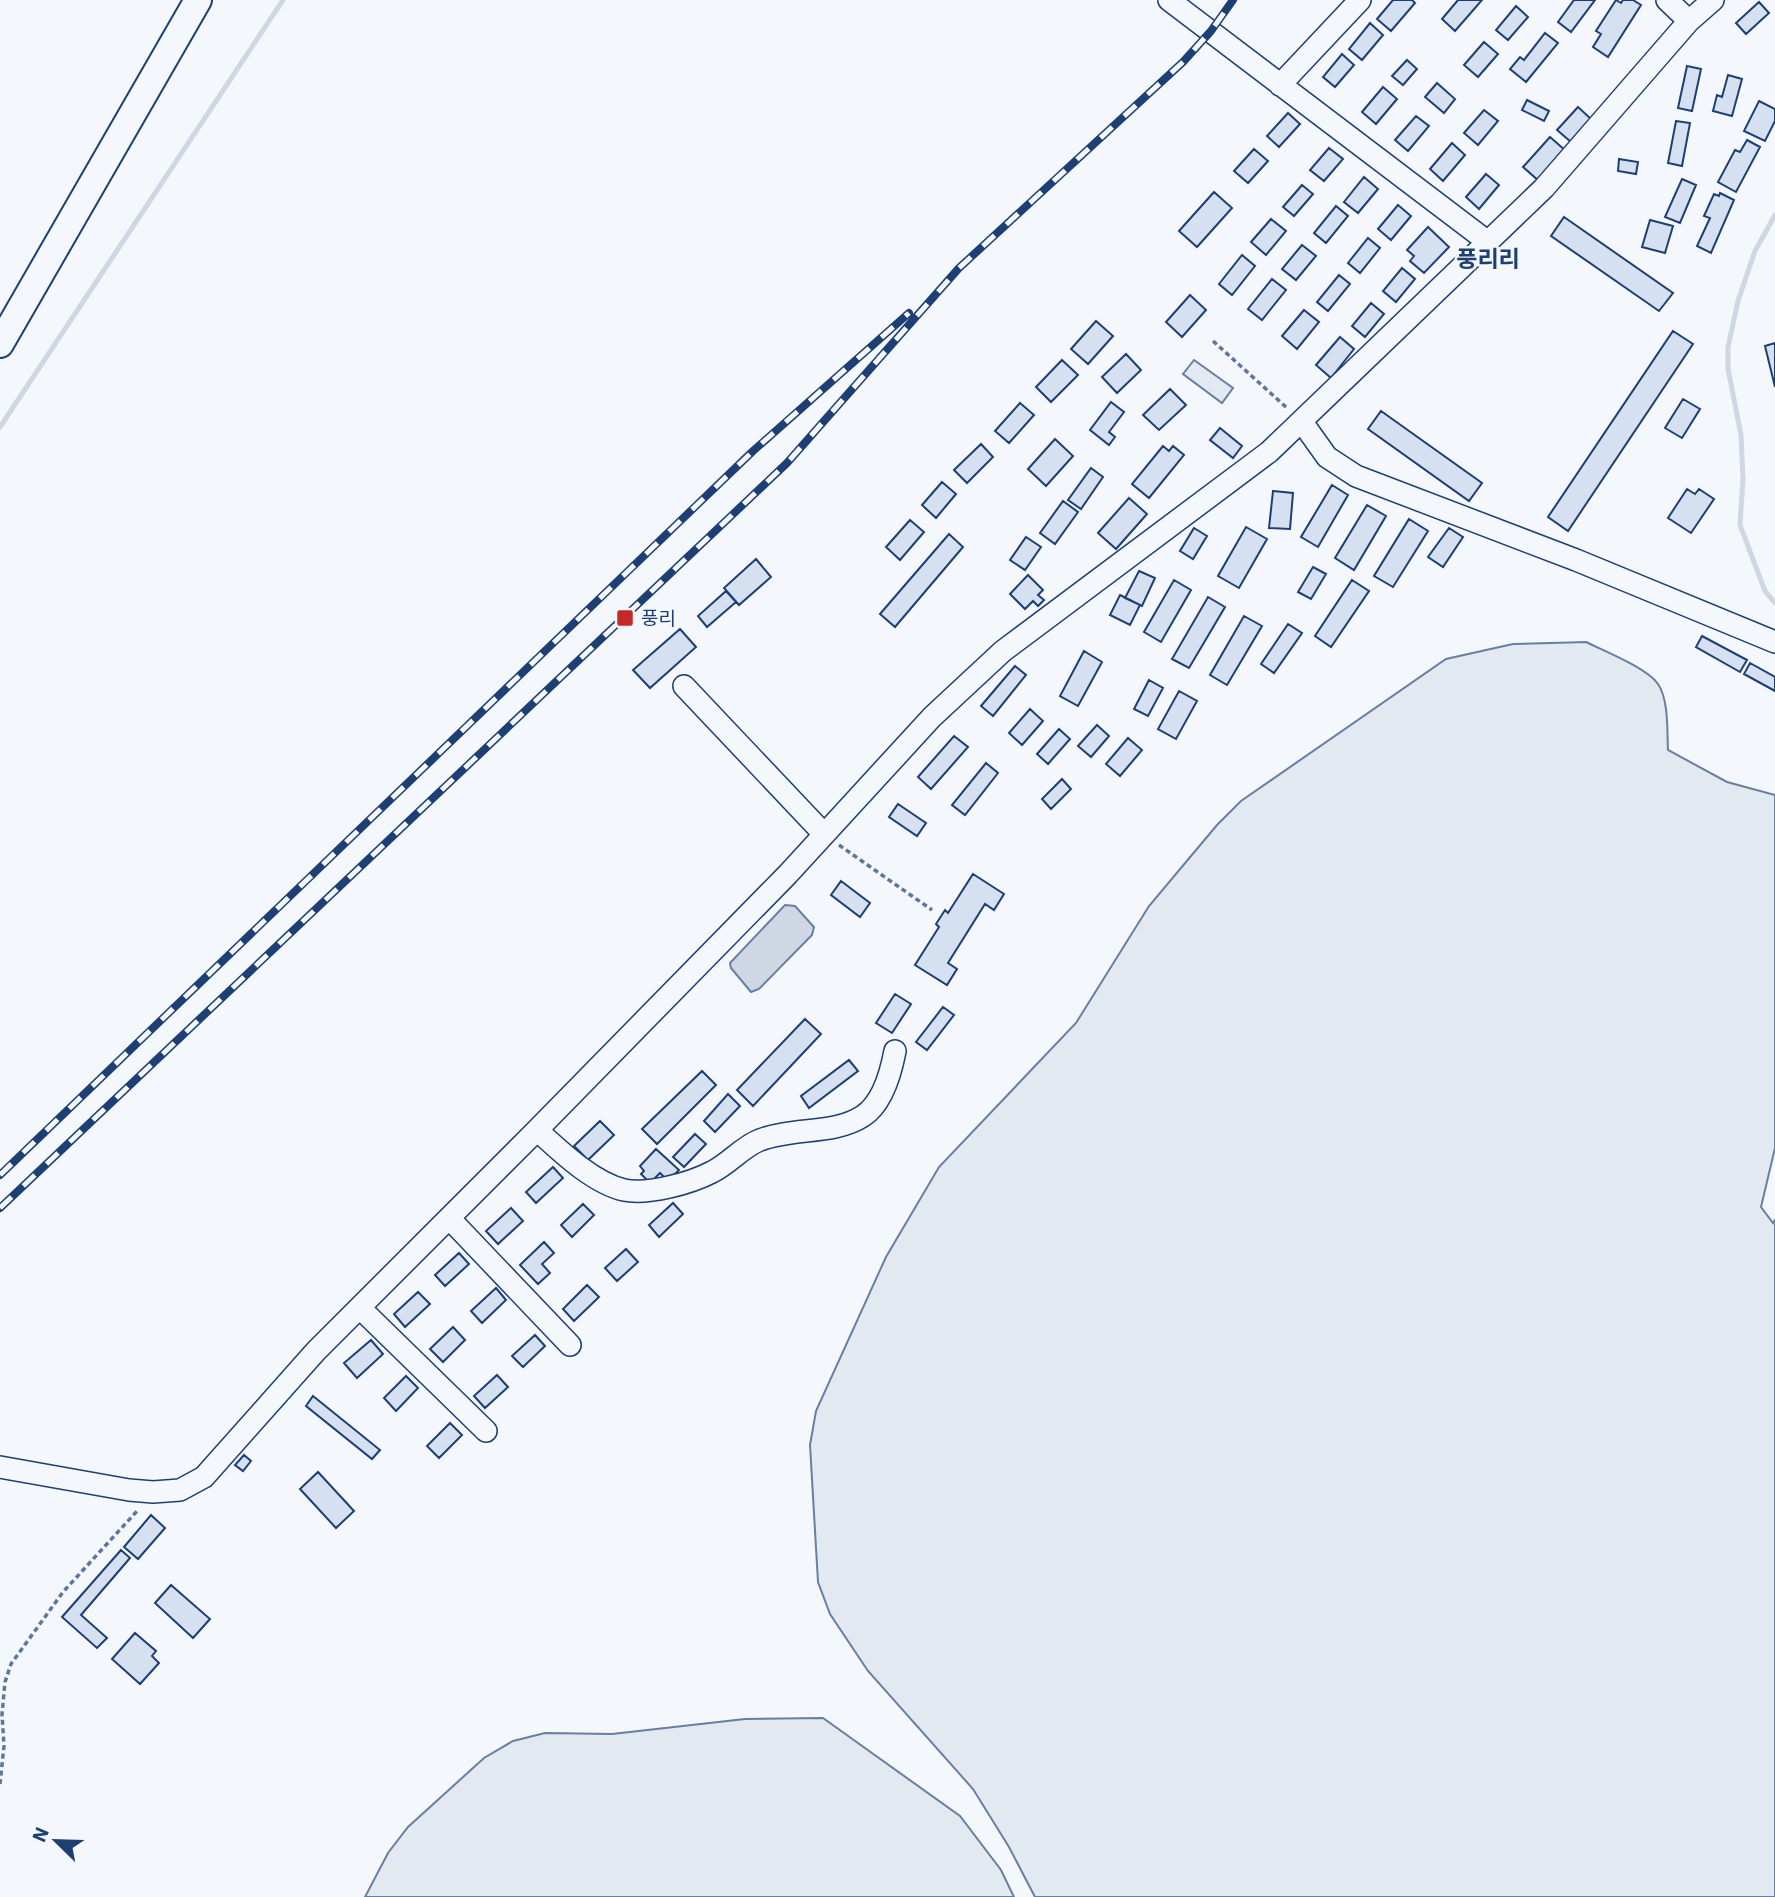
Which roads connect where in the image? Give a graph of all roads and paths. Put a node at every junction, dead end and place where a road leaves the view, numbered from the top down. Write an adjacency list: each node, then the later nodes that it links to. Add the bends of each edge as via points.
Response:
1 (198, 0): 10 (main road)
2 (1169, 0): 7 (street)
3 (1360, 0): 7 (street)
4 (1667, 0): 6 (street)
5 (1713, 0): 6 (street)
6 (1689, 21): 8 (street, via 1544,188)
7 (1280, 85): 8 (street)
8 (1488, 242): 11 (street)
9 (1213, 341): 11 (path)
10 (0, 344)
11 (1302, 422): 12 (street, via 1327,457 1356,476); 14 (street, via 1238,476 1003,652 932,717)
12 (1775, 642)
13 (684, 686): 14 (street)
14 (823, 833): 15 (path); 17 (street)
15 (932, 910)
16 (895, 1051): 17 (street, via 890,1076 866,1114 849,1123 757,1140 712,1173 674,1185 642,1191 622,1189 572,1161)
17 (537, 1130): 18 (street)
18 (449, 1218): 19 (street); 20 (street)
19 (360, 1308): 21 (street); 23 (street, via 204,1478 180,1490)
20 (570, 1345)
21 (486, 1431)
22 (0, 1468): 23 (street)
23 (153, 1492): 24 (path, via 63,1592 11,1664 2,1714)
24 (0, 1784)

